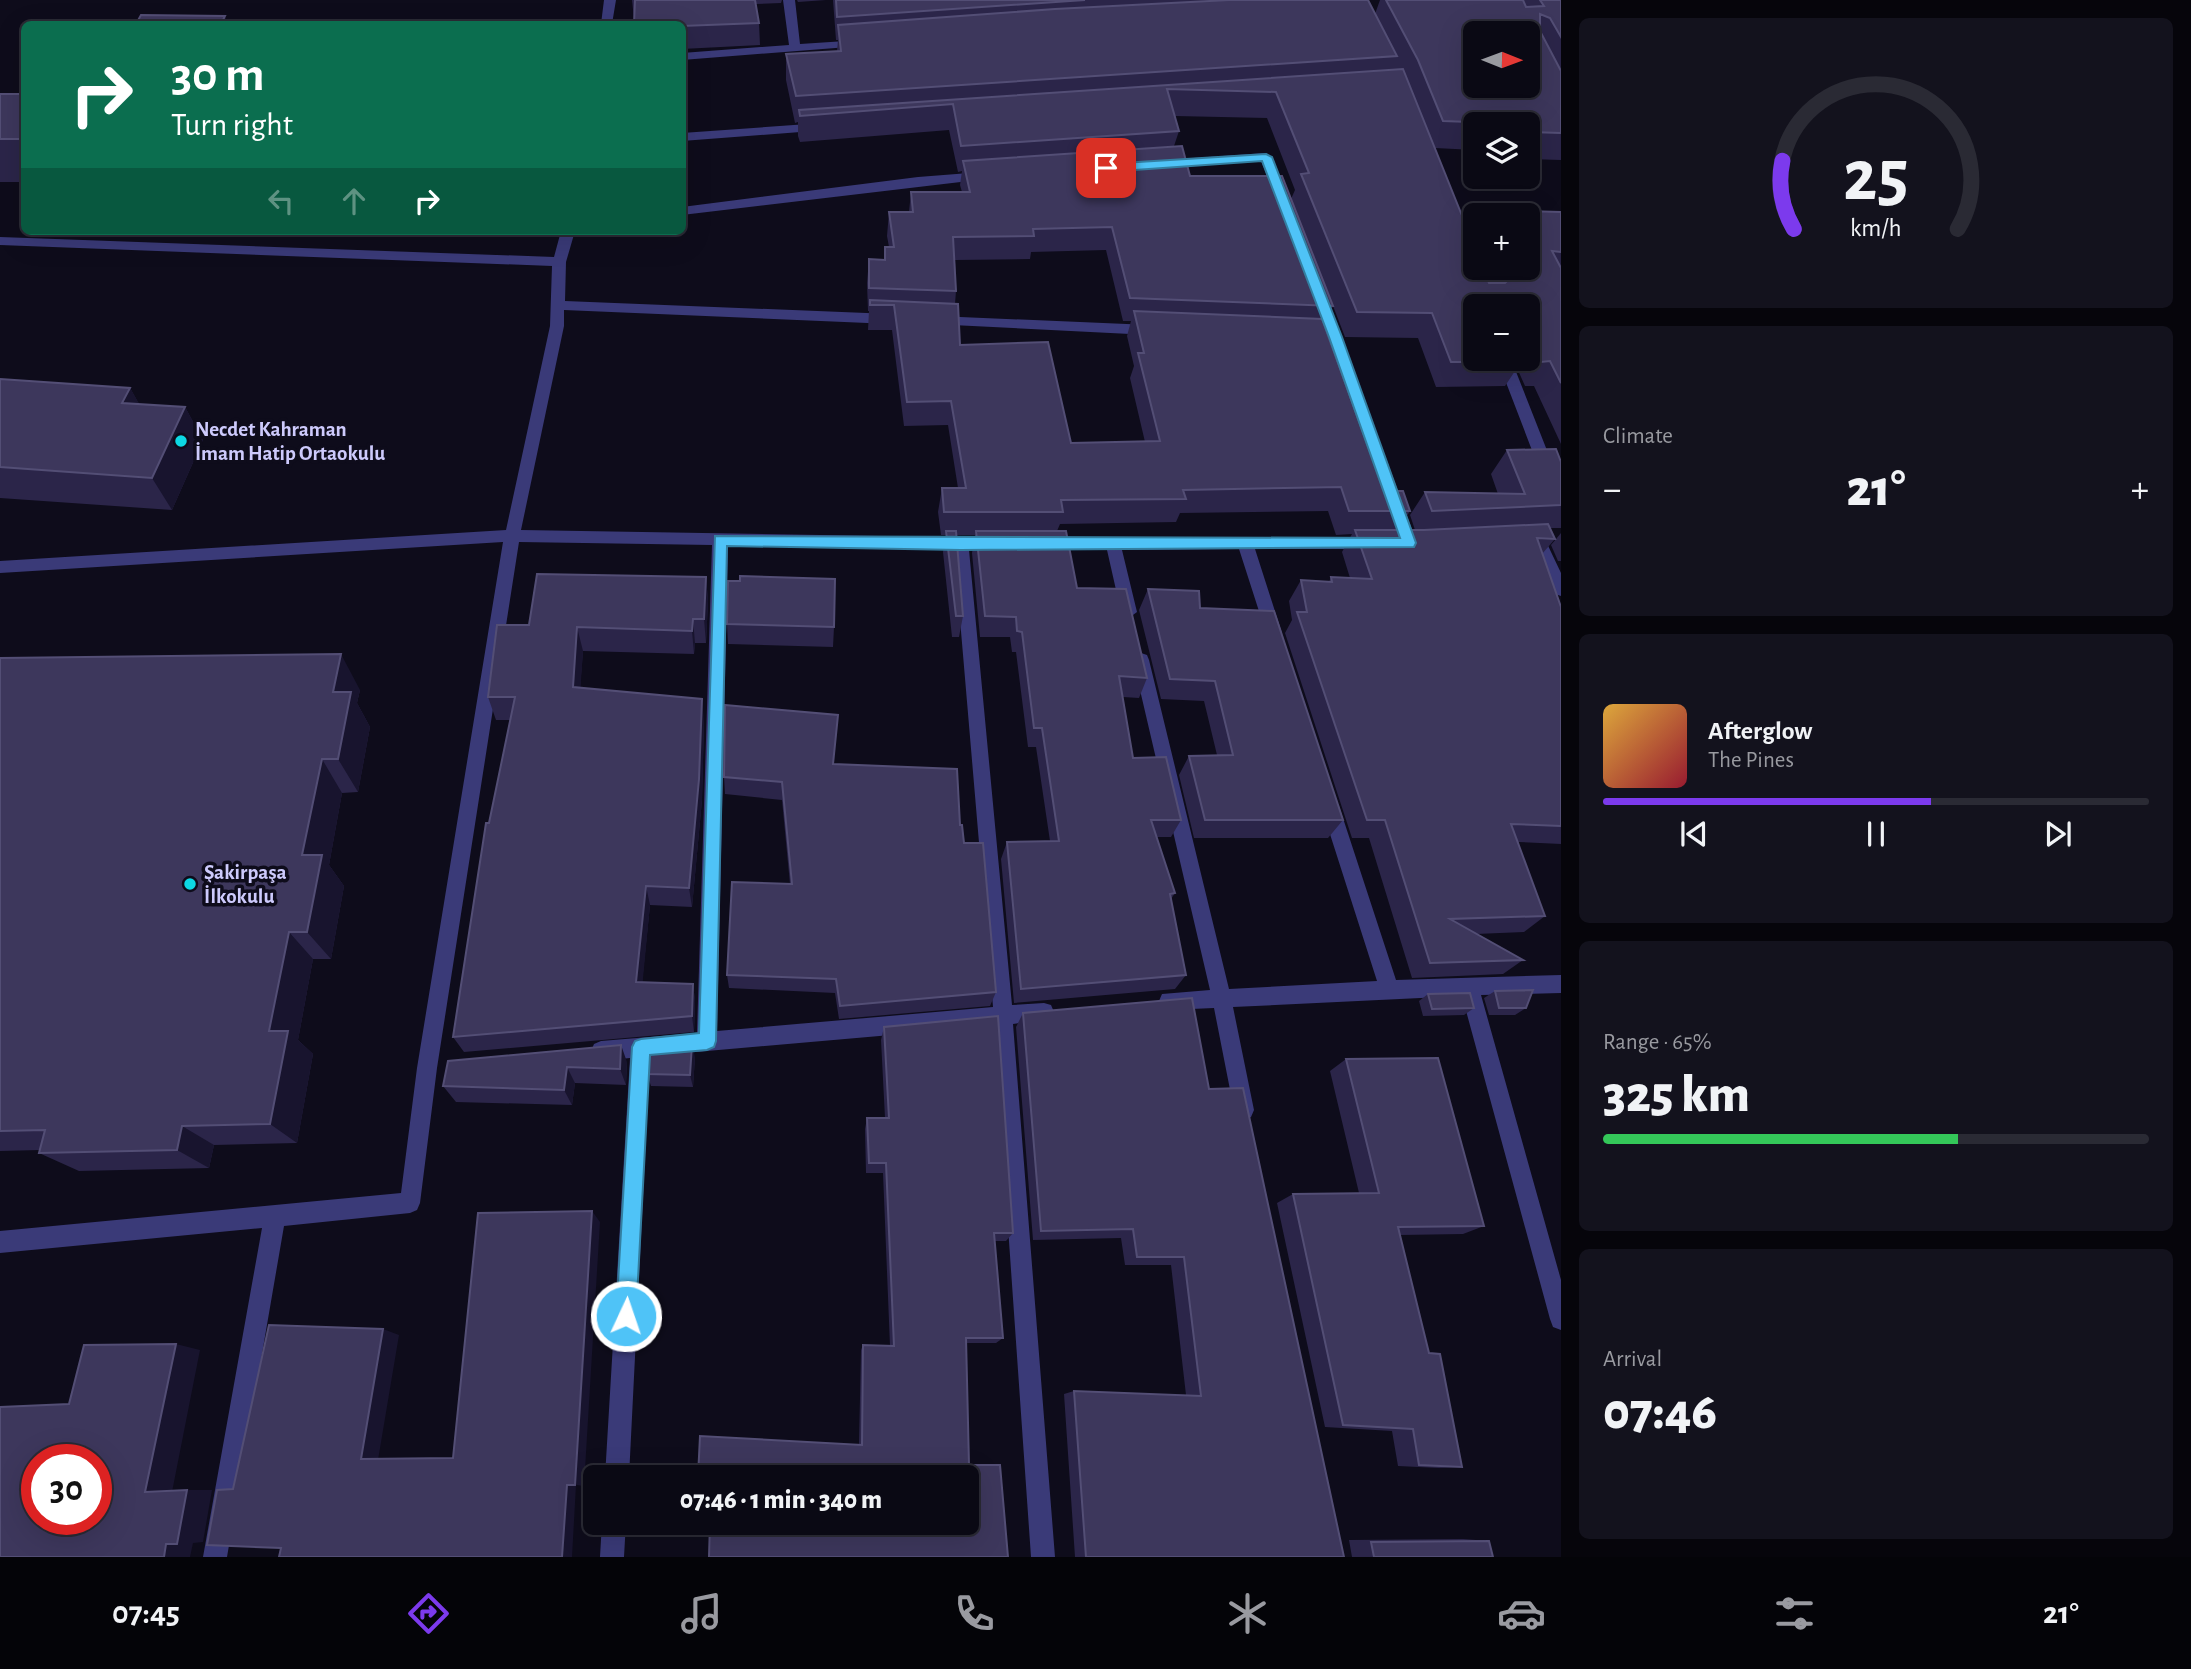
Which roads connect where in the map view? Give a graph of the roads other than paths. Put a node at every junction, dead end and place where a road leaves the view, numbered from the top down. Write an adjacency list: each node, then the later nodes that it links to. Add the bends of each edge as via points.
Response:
1 (610, 0): 3 (street)
2 (789, 0): 5 (street)
3 (607, 21)
4 (875, 42): 5 (street)
5 (794, 47): 6 (street)
6 (686, 57)
7 (834, 126): 8 (street)
8 (686, 137)
9 (1155, 165): 11 (street, via 1266,157)
10 (1002, 175): 12 (street)
11 (1286, 208)
12 (686, 210)
13 (568, 235): 15 (street)
14 (0, 241): 15 (street)
15 (559, 262): 17 (street)
16 (1316, 285): 26 (street, via 1328,337 1402,543)
17 (558, 305): 18 (street); 21 (street)
18 (1168, 330)
19 (1509, 371): 20 (street)
20 (1561, 505)
21 (512, 536): 23 (street); 27 (street); 42 (street, via 410,1203)
22 (1537, 537): 28 (street)
23 (720, 540): 24 (street); 38 (street)
24 (961, 544): 25 (street); 37 (street)
25 (1113, 544): 26 (street); 34 (street)
26 (1245, 544): 29 (street)
27 (0, 567)
28 (1561, 590)
29 (1279, 649)
30 (1326, 793): 33 (street)
31 (1561, 984): 32 (street)
32 (1469, 987): 33 (street); 44 (street)
33 (1389, 989): 34 (street)
34 (1221, 997): 35 (street); 41 (street)
35 (1153, 1002)
36 (1057, 1010): 37 (street)
37 (1003, 1015): 38 (street); 49 (street)
38 (707, 1041): 39 (street)
39 (641, 1047): 40 (street); 45 (street)
40 (588, 1053)
41 (1249, 1133)
42 (275, 1214): 43 (street); 47 (street)
43 (0, 1242)
44 (1561, 1318)
45 (618, 1465)
46 (613, 1535): 48 (street)
47 (215, 1557)
48 (612, 1557)
49 (1043, 1557)

